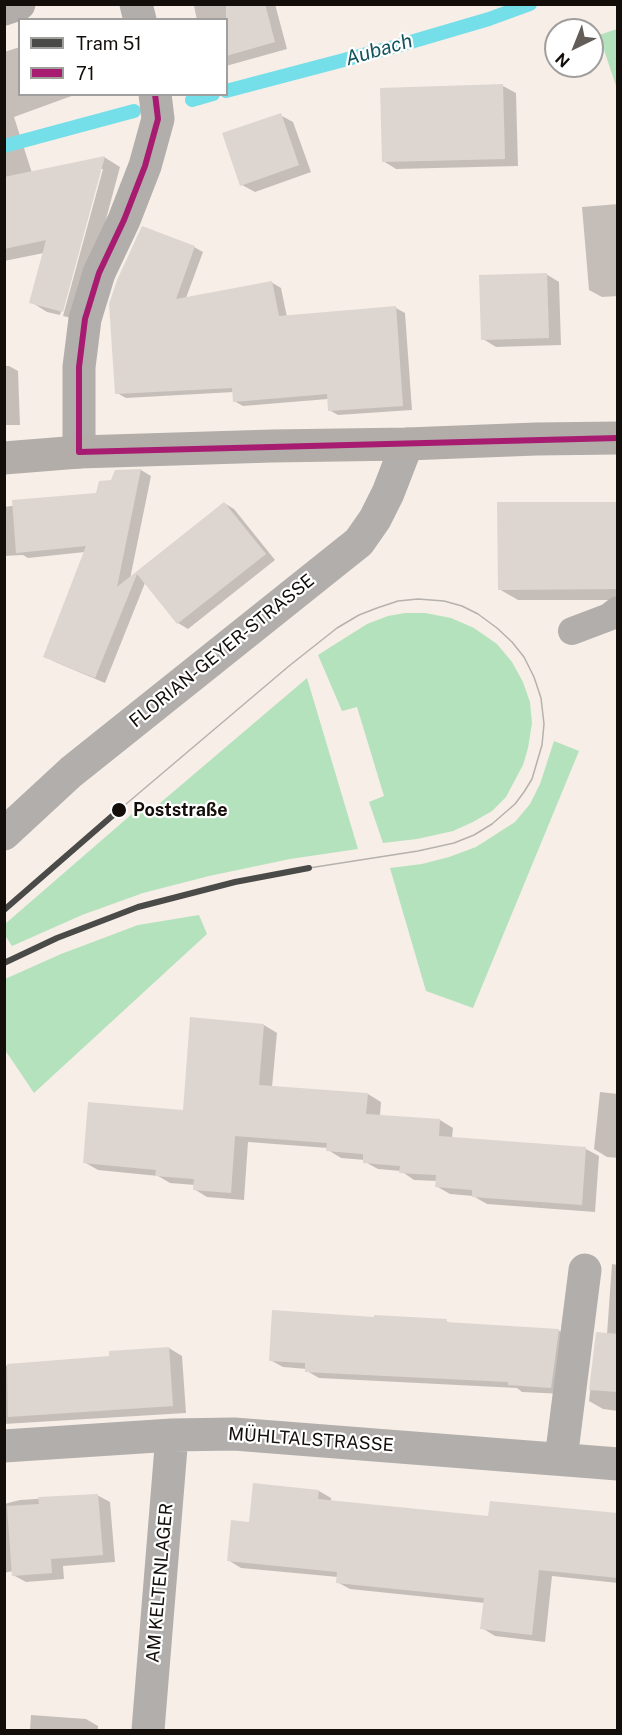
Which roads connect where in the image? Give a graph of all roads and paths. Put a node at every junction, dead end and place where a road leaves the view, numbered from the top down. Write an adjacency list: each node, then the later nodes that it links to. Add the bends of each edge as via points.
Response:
1 (19, 4): 2 (main road)
2 (4, 9)
3 (155, 96): 6 (street, via 158,119 145,166 99,273 85,319 79,368)
4 (618, 438): 5 (main road)
5 (406, 444): 6 (main road); 10 (street, FLORIAN-GEYER-STRASSE, via 388,493 360,542 71,772)
6 (79, 452): 7 (main road)
7 (4, 458)
8 (618, 610): 9 (lane)
9 (572, 631)
10 (4, 834)
11 (585, 1270): 14 (street)
12 (172, 1435): 13 (street, MÜHLTALSTRASSE); 14 (street, MÜHLTALSTRASSE, via 234,1434); 16 (street, AM KELTENLAGER)
13 (4, 1446)
14 (561, 1459): 15 (street, MÜHLTALSTRASSE)
15 (618, 1464)
16 (148, 1731)

